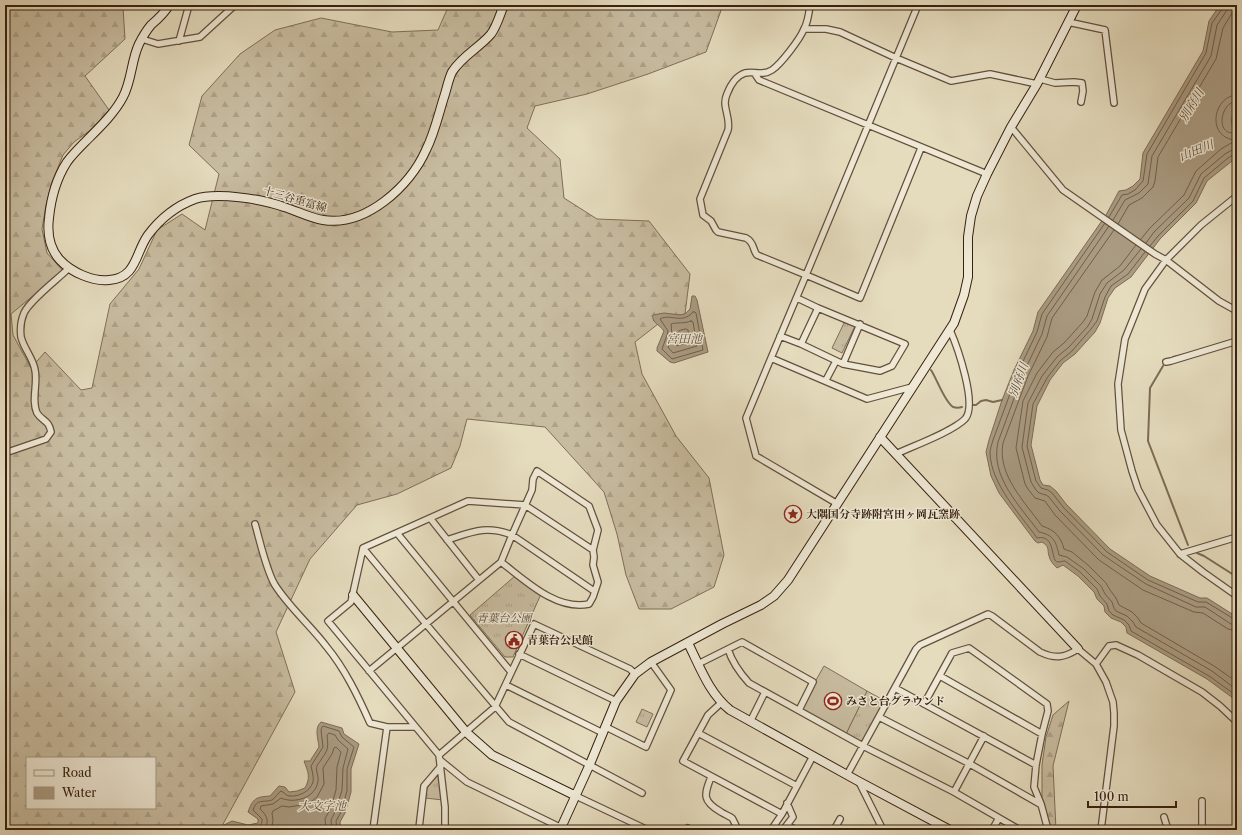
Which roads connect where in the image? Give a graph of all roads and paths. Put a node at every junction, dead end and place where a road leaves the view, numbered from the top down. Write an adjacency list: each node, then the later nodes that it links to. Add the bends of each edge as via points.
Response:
1 (169, 5): 10 (street, 十三谷重富線)
2 (188, 5): 11 (street)
3 (235, 5): 11 (street, via 200,38)
4 (504, 5): 23 (street, 十三谷重富線, via 492,32 461,59 451,74 433,132 420,162 399,188 375,208 348,219 322,220 266,201 211,196 196,199 165,216 147,237 134,266 126,275 110,280 92,279)
5 (810, 5): 9 (street)
6 (918, 5): 12 (street)
7 (1077, 5): 8 (street)
8 (1068, 22): 14 (street); 16 (street, via 1105,30)
9 (804, 29): 12 (street, via 840,32); 13 (street, via 786,56 772,71)
10 (142, 38): 11 (street, via 158,44); 23 (street, 十三谷重富線, via 124,95 112,113 67,161 55,184 48,230 52,250)
11 (179, 41)
12 (896, 58): 14 (street, via 951,81 990,74); 17 (street)
13 (755, 74): 17 (street, via 759,80); 24 (street, via 744,73 735,80 726,95 724,102 729,120 728,130 700,204 703,215 711,221 718,232 746,238 753,244 757,255)
14 (1038, 82): 15 (street, via 1082,83); 18 (street)
15 (1081, 102)
16 (1114, 103)
17 (868, 125): 19 (street); 24 (street)
18 (1012, 127): 20 (street); 22 (street, via 1063,190)
19 (921, 148): 20 (street); 24 (street, via 860,298)
20 (987, 174): 29 (street, via 971,216 968,277 964,295)
21 (1237, 196): 22 (street, via 1201,225)
22 (1166, 260): 27 (street, via 1219,301); 52 (street, via 1145,289 1125,339 1118,384 1121,430 1138,489 1157,525)
23 (69, 268): 40 (street, via 30,304 21,322 25,350 36,372 35,403 38,413 50,426 51,432 46,439)
24 (806, 276): 25 (street)
25 (797, 298): 26 (street); 30 (street)
26 (818, 308): 28 (street); 32 (street)
27 (1237, 311)
28 (860, 324): 36 (street); 36 (street, via 905,344 892,366 880,371)
29 (950, 330): 38 (street); 41 (street, via 969,391 969,412 965,419 951,429)
30 (780, 336): 32 (street); 33 (street)
31 (1237, 341): 35 (street)
32 (801, 344): 34 (street)
33 (771, 358): 37 (street); 42 (street, via 746,418 756,456)
34 (836, 361): 36 (street); 37 (street)
35 (1166, 362)
36 (843, 364)
37 (826, 380): 38 (street, via 867,399)
38 (912, 387): 39 (street)
39 (880, 437): 41 (street); 42 (street)
40 (5, 453)
41 (896, 454): 63 (street)
42 (836, 504): 60 (street, via 788,580 774,596)
43 (525, 505): 44 (street, via 468,501); 47 (street); 51 (street); 51 (street, via 537,471 589,506 598,530)
44 (430, 518): 46 (street); 49 (street)
45 (255, 524): 83 (street, via 270,575 276,585 339,664 370,723)
46 (397, 533): 50 (street); 58 (street)
47 (512, 535): 49 (street, via 493,530 480,530); 53 (street); 55 (street)
48 (1237, 537): 52 (street)
49 (447, 540): 54 (street)
50 (363, 548): 56 (street); 59 (street)
51 (593, 550): 55 (street, via 593,565 598,582)
52 (1180, 554): 57 (street)
53 (501, 562): 54 (street); 55 (street, via 553,599 581,606 588,604)
54 (479, 580): 58 (street)
55 (594, 591)
56 (353, 595): 61 (street); 68 (street, via 350,602 328,621)
57 (1237, 596)
58 (454, 602): 59 (street); 69 (street)
59 (426, 624): 61 (street); 78 (street)
60 (688, 643): 65 (street); 66 (street)
61 (397, 648): 68 (street); 86 (street)
62 (728, 649): 66 (street); 74 (street, via 739,672 749,683); 79 (street, via 742,642 813,682)
63 (1078, 649): 67 (street); 73 (street, via 1070,655 1049,656 988,614 916,649)
64 (519, 654): 69 (street); 70 (street, via 534,624 630,669); 75 (street)
65 (651, 662): 70 (street); 85 (street, via 671,690 646,747)
66 (698, 664): 76 (street)
67 (1096, 664): 82 (street, via 1109,646 1116,645 1202,692); 127 (street, via 1110,691 1114,713)
68 (369, 671): 84 (street)
69 (511, 672): 72 (street)
70 (635, 674): 75 (street)
71 (940, 676): 77 (street); 88 (street); 88 (street, via 952,652 969,648 1047,704 1048,711)
72 (506, 685): 78 (street); 85 (street)
73 (894, 688): 77 (street); 80 (street)
74 (765, 692): 79 (street); 81 (street)
75 (616, 701): 85 (street)
76 (721, 703): 81 (street); 87 (street, via 708,715)
77 (924, 704): 89 (street)
78 (495, 707): 86 (street); 93 (street, via 509,722)
79 (799, 710): 90 (street)
80 (879, 717): 90 (street); 94 (street)
81 (750, 722): 91 (street)
82 (1237, 722)
83 (387, 727): 84 (street); 112 (street)
84 (415, 728): 92 (street)
85 (604, 730): 93 (street)
86 (466, 732): 92 (street); 102 (street, via 492,755)
87 (698, 733): 97 (street, via 683,761); 99 (street)
88 (1042, 734): 95 (street)
89 (984, 736): 94 (street); 95 (street)
90 (863, 746): 96 (street); 100 (street)
91 (813, 756): 96 (street); 99 (street)
92 (440, 760): 111 (street, via 467,782); 113 (street, via 424,786); 114 (street)
93 (590, 764): 101 (street); 102 (street)
94 (970, 764): 100 (street); 105 (street)
95 (1036, 765): 105 (street, via 1034,787)
96 (847, 775): 98 (street)
97 (711, 777): 106 (street); 118 (street, via 706,790 708,801 731,818)
98 (858, 781): 122 (street); 123 (street)
99 (797, 786): 104 (street)
100 (954, 792): 108 (street)
101 (642, 793)
102 (576, 796): 111 (street); 115 (street)
103 (1202, 801): 129 (street)
104 (787, 803): 106 (street); 110 (street, via 793,816)
105 (1041, 804): 126 (street)
106 (782, 814): 119 (street)
107 (1164, 817): 128 (street)
108 (999, 818): 124 (street); 125 (street)
109 (840, 819): 121 (street)
110 (785, 828): 120 (street)
111 (562, 829)
112 (373, 830)
113 (417, 830)
114 (445, 830)
115 (648, 830)
116 (687, 830): 117 (street)
117 (692, 830)
118 (738, 830)
119 (770, 830)
120 (796, 830)
121 (834, 830)
122 (883, 830)
123 (950, 830)
124 (992, 830)
125 (1020, 830)
126 (1048, 830)
127 (1101, 830)
128 (1168, 830)
129 (1202, 830)

